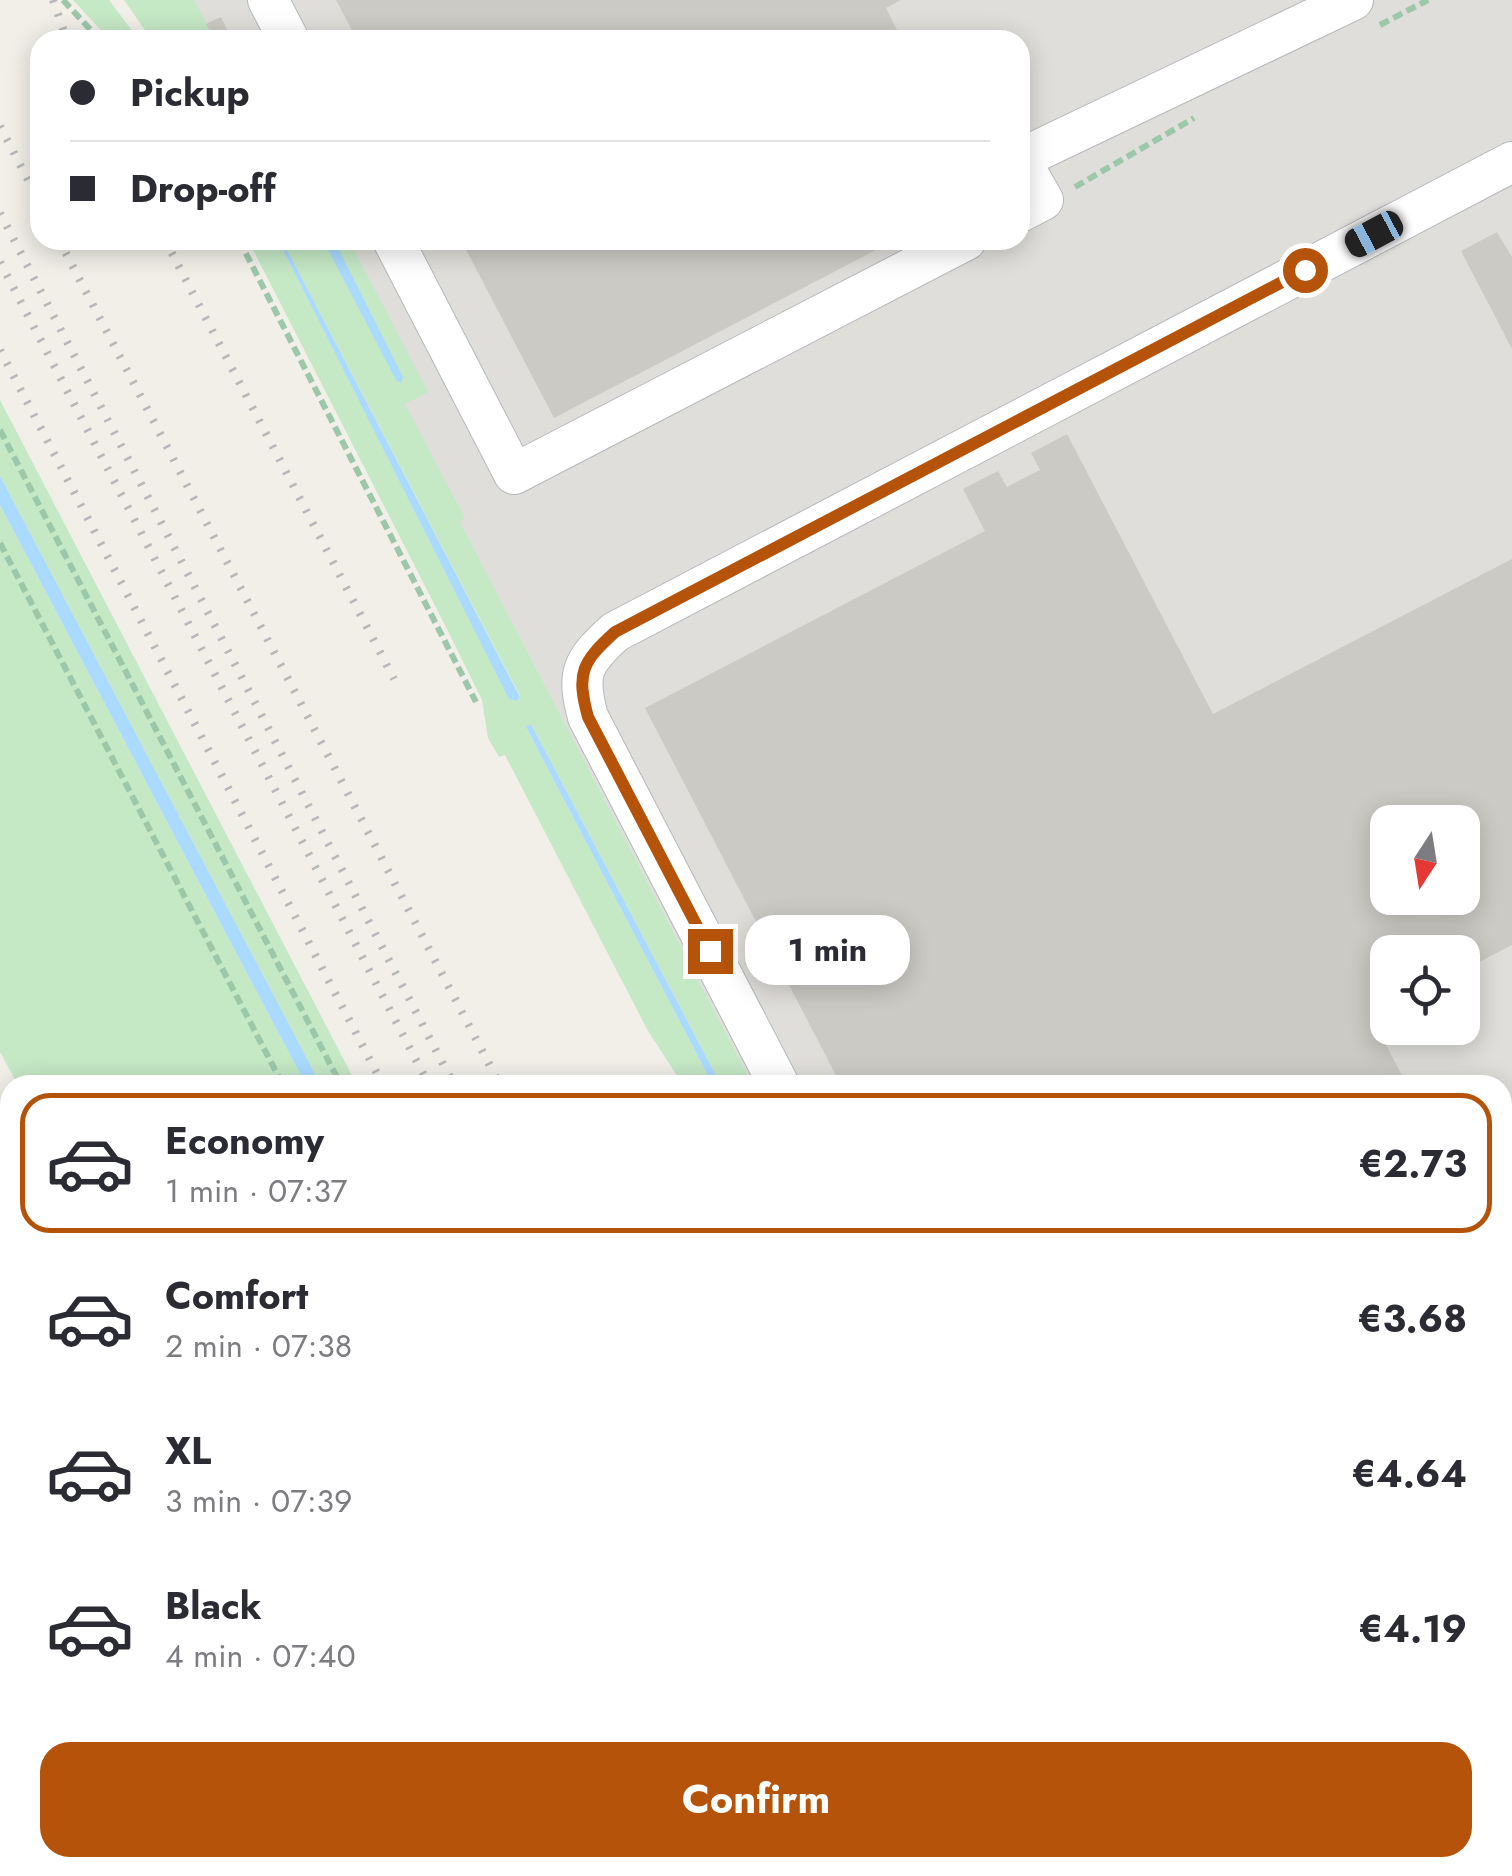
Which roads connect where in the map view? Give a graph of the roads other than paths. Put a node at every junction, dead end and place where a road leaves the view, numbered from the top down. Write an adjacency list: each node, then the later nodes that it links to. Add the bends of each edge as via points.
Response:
1 (268, 0): 3 (street)
2 (1353, 0): 4 (street)
3 (284, 30)
4 (1030, 154)
5 (1512, 162): 10 (street, via 615,632 591,654 580,678 588,717)
6 (1030, 177): 7 (street, via 1043,200)
7 (1030, 207)
8 (398, 250): 9 (street, via 514,474)
9 (947, 250)
10 (774, 1075)

